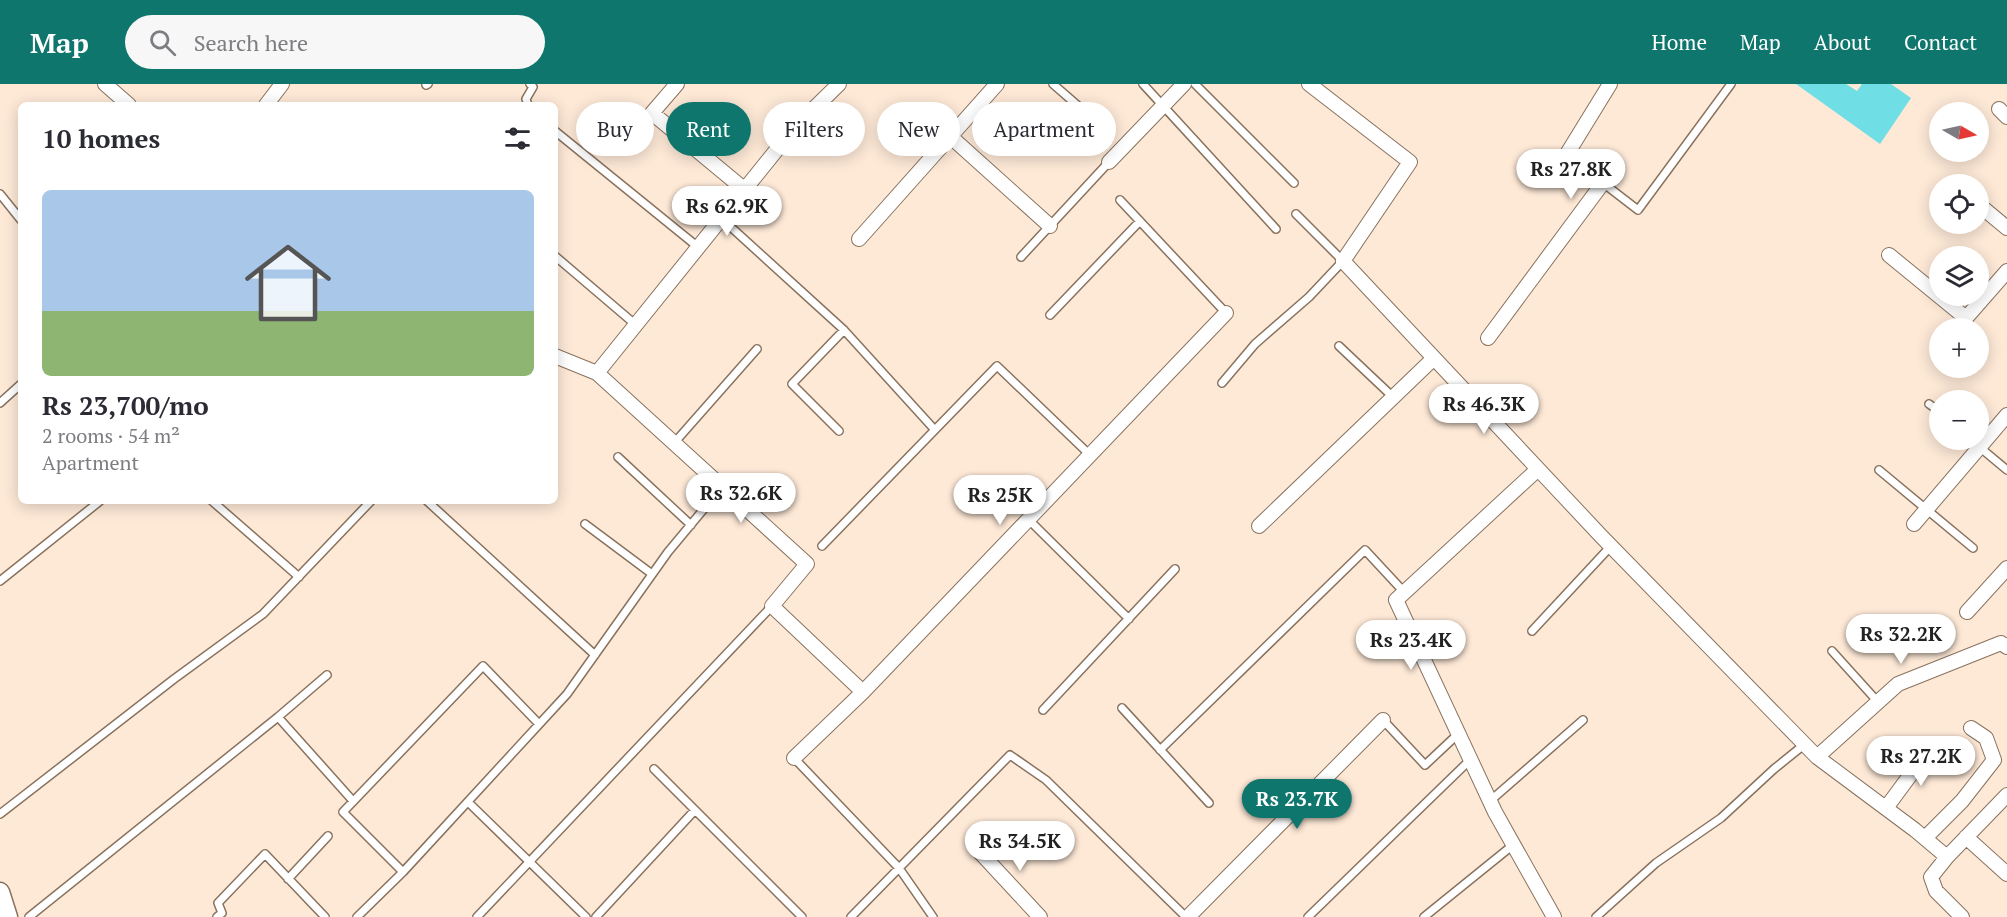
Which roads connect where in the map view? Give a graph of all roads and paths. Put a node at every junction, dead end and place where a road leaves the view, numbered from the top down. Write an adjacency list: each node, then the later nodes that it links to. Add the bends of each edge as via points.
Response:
1 (105, 84): 14 (street)
2 (282, 84): 15 (street)
3 (530, 84): 16 (lane, via 533,87)
4 (677, 84): 26 (street, via 652,113)
5 (839, 84): 26 (street, via 795,127)
6 (997, 84): 19 (street)
7 (1053, 84): 17 (lane)
8 (1143, 84): 18 (lane)
9 (1184, 84): 18 (street)
10 (1195, 84): 24 (lane)
11 (1309, 84): 42 (street, via 1410,162)
12 (1610, 84): 25 (street, via 1567,154 1608,176)
13 (1731, 84): 25 (lane, via 1638,210)
14 (120, 89)
15 (268, 102)
16 (527, 102)
17 (1074, 102)
18 (1163, 106): 23 (street); 36 (lane)
19 (960, 127)
20 (558, 132): 38 (lane)
21 (960, 145): 34 (street)
22 (934, 156): 37 (street)
23 (1109, 162): 34 (lane)
24 (1294, 183)
25 (1603, 183): 48 (street)
26 (745, 190): 32 (street)
27 (0, 194): 31 (lane)
28 (1120, 200): 33 (lane)
29 (1989, 213): 35 (street)
30 (1296, 214): 42 (lane)
31 (18, 216)
32 (722, 219): 38 (street); 47 (lane)
33 (1140, 221): 44 (lane); 45 (lane)
34 (1050, 226): 40 (lane)
35 (2007, 228)
36 (1276, 229)
37 (859, 239)
38 (698, 247): 46 (street)
39 (1889, 255): 43 (street, via 1966,318)
40 (1020, 257)
41 (558, 259): 46 (lane)
42 (1342, 261): 52 (street); 54 (lane, via 1309,297 1255,344)
43 (2007, 271)
44 (1226, 313): 65 (street)
45 (1050, 315)
46 (636, 325): 53 (street)
47 (844, 330): 59 (lane); 60 (lane, via 792,384)
48 (1488, 338)
49 (1339, 346): 56 (lane)
50 (756, 349): 62 (lane)
51 (558, 357): 53 (street)
52 (1434, 358): 56 (street); 67 (street)
53 (597, 373): 62 (street)
54 (1222, 383)
55 (18, 387): 57 (lane)
56 (1394, 398): 80 (street)
57 (0, 403)
58 (2007, 415): 61 (street)
59 (934, 429): 65 (lane, via 997,366); 81 (lane)
60 (839, 431)
61 (1989, 431)
62 (675, 442): 70 (street)
63 (1971, 450): 75 (street)
64 (1984, 450): 69 (lane)
65 (1090, 455): 76 (street)
66 (618, 457): 79 (lane)
67 (1538, 469): 82 (street); 89 (street)
68 (1878, 470): 75 (lane)
69 (2007, 470)
70 (723, 486): 79 (lane); 90 (street, via 807,564)
71 (96, 504): 88 (lane)
72 (215, 504): 87 (lane)
73 (368, 504): 87 (lane)
74 (430, 504): 96 (lane)
75 (1926, 510): 78 (street); 83 (lane)
76 (1028, 519): 92 (lane); 98 (street)
77 (585, 524): 86 (lane)
78 (1914, 524)
79 (691, 525): 86 (lane)
80 (1259, 526)
81 (822, 546)
82 (1611, 546): 93 (lane); 108 (street)
83 (1973, 548)
84 (2007, 568): 91 (street)
85 (1175, 569): 92 (lane)
86 (652, 574): 96 (lane)
87 (299, 577): 122 (lane, via 263,614)
88 (0, 581)
89 (1404, 592): 107 (street, via 1395,600); 110 (lane, via 1365,550)
90 (772, 606): 98 (street); 129 (lane)
91 (1967, 612)
92 (1129, 619): 101 (lane)
93 (1532, 631)
94 (2007, 647): 99 (street, via 2001,643 1919,675 1898,684)
95 (1832, 651): 99 (lane)
96 (595, 655): 105 (lane)
97 (327, 675): 102 (lane)
98 (863, 692): 112 (street)
99 (1878, 702): 111 (street)
100 (1122, 708): 110 (lane)
101 (1043, 710)
102 (278, 717): 116 (lane); 136 (lane)
103 (1383, 720): 107 (lane, via 1425,765); 147 (street)
104 (1583, 720): 117 (lane)
105 (539, 724): 116 (lane, via 483,666); 118 (lane)
106 (1971, 728): 125 (street, via 1986,738 1994,760 1962,801)
107 (1458, 734): 113 (street)
108 (1805, 744): 111 (street); 151 (lane, via 1722,818 1656,863)
109 (1931, 747): 120 (street)
110 (1160, 750): 119 (lane)
111 (1817, 757): 120 (street)
112 (794, 758): 130 (lane)
113 (1470, 760): 117 (street); 148 (lane)
114 (654, 769): 121 (lane)
115 (2007, 795): 124 (street)
116 (353, 801): 131 (lane, via 343,812)
117 (1490, 801): 126 (street)
118 (468, 802): 129 (lane); 131 (lane)
119 (1209, 803)
120 (1886, 808): 125 (street)
121 (696, 810): 142 (lane); 143 (lane)
122 (0, 814)
123 (328, 836): 133 (lane)
124 (1966, 837): 128 (street); 132 (street)
125 (1925, 838): 128 (street)
126 (1514, 845): 149 (lane); 150 (street)
127 (977, 849): 146 (street)
128 (1947, 857): 152 (street, via 1931,877 1936,891)
129 (530, 862): 140 (lane); 141 (lane)
130 (899, 868): 144 (lane); 145 (lane); 147 (lane, via 1010,755 1046,780)
131 (403, 872): 139 (lane)
132 (2007, 874)
133 (288, 879): 137 (lane, via 265,854 218,903 222,913); 138 (lane)
134 (0, 892): 135 (street)
135 (8, 917)
136 (29, 917)
137 (217, 917)
138 (325, 917)
139 (357, 917)
140 (477, 917)
141 (586, 917)
142 (596, 917)
143 (802, 917)
144 (851, 917)
145 (933, 917)
146 (1040, 917)
147 (1187, 917)
148 (1308, 917)
149 (1424, 917)
150 (1554, 917)
151 (1596, 917)
152 (1962, 917)

